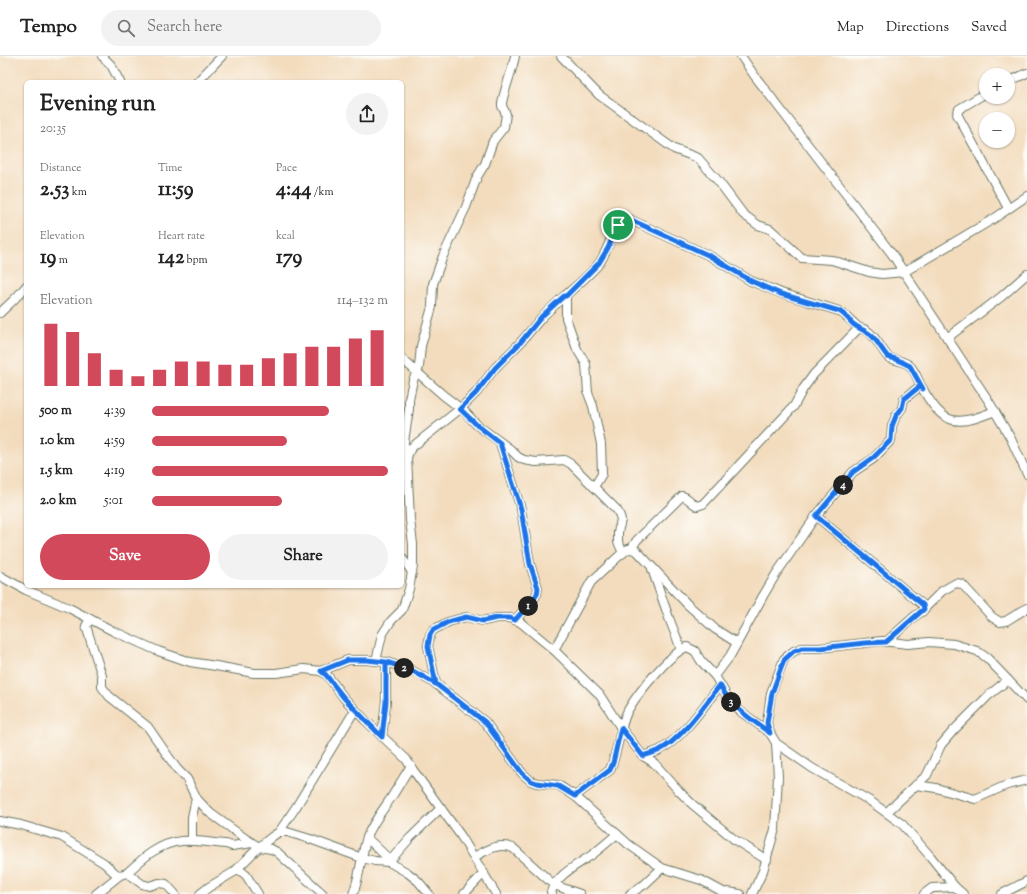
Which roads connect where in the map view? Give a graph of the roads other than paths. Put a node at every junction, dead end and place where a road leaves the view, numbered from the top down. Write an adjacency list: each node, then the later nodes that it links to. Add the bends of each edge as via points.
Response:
1 (102, 56): 8 (street, via 111,65)
2 (222, 56): 9 (street)
3 (516, 56): 21 (street, via 502,103 506,114 504,127 493,141 432,284 432,307)
4 (561, 56): 13 (street, via 599,95 674,149 698,158 743,214 758,225 770,229 802,258 832,260 882,274)
5 (741, 56): 13 (street)
6 (1027, 73): 7 (street)
7 (1015, 79)
8 (119, 80)
9 (199, 80)
10 (979, 97): 12 (street, via 959,109 957,114)
11 (1027, 196): 12 (street)
12 (1008, 208): 13 (street)
13 (904, 272): 19 (street)
14 (1027, 274): 19 (street)
15 (24, 289): 17 (street)
16 (566, 296): 18 (street, via 599,263 618,225 624,219 629,219 710,256 751,281 781,294 839,311); 23 (street, via 542,316); 29 (street, via 566,318 577,349 586,364 588,393 601,444 602,474)
17 (0, 313)
18 (859, 328): 22 (street, via 873,337 888,357 910,366); 32 (street, via 814,374 794,406 703,504 697,506 682,496 637,540)
19 (947, 338): 24 (street)
20 (404, 361): 21 (street)
21 (417, 371): 23 (street); 26 (street, via 409,399 404,442)
22 (923, 389): 24 (street, via 940,413 950,420); 31 (street, via 919,387 904,399 892,426 891,440 873,458 853,472)
23 (460, 409): 25 (street); 26 (street)
24 (995, 412): 27 (street)
25 (500, 443): 29 (street, via 524,460 564,460); 41 (street, via 521,509 530,564 538,588 533,600)
26 (406, 453): 30 (street)
27 (1027, 474)
28 (404, 486): 30 (street)
29 (594, 487): 33 (street, via 620,516 618,542)
30 (410, 494): 36 (street, via 410,520 414,544)
31 (816, 516): 39 (street, via 923,605); 43 (street, via 769,585)
32 (632, 549): 33 (street); 35 (street)
33 (623, 553): 45 (street, via 591,582)
34 (404, 561): 36 (street)
35 (650, 564): 43 (street, via 687,604 715,629); 44 (street)
36 (412, 572): 46 (street, via 402,610 382,635)
37 (0, 576): 40 (street)
38 (1027, 608): 39 (street, via 1000,622 992,617 962,584 956,583 942,591)
39 (924, 609): 42 (street)
40 (90, 619): 48 (street, via 158,651 190,662 254,673 304,669); 64 (street, via 86,626 102,676 102,687 109,696 148,727 187,779)
41 (515, 620): 45 (street); 51 (street, via 497,618 483,621 466,617 433,630 428,646)
42 (886, 642): 50 (street, via 942,642 977,651); 56 (street, via 802,648 794,651 784,660 772,693 767,723)
43 (737, 643): 49 (street)
44 (681, 649): 49 (street, via 687,647 695,651); 55 (street, via 660,668 632,703)
45 (554, 650): 55 (street, via 599,694)
46 (376, 661): 47 (street); 48 (street, via 348,660)
47 (386, 662): 51 (street, via 411,670); 57 (street, via 386,702)
48 (321, 671): 54 (street)
49 (715, 676): 52 (street)
50 (1008, 680): 53 (street); 62 (street, via 941,745 927,775)
51 (436, 684): 63 (street, via 485,722 522,773 531,781 558,786)
52 (720, 685): 56 (street, via 740,711); 59 (street, via 674,740 658,751)
53 (1027, 700)
54 (355, 710): 57 (street); 68 (street)
55 (621, 728): 59 (street); 63 (street, via 610,770)
56 (770, 733): 58 (street)
57 (382, 737): 60 (street)
58 (776, 743): 66 (street, via 812,768); 75 (street, via 777,813)
59 (643, 756): 75 (street, via 654,763 679,791 715,824)
60 (411, 766): 65 (street); 70 (street, via 376,817)
61 (1027, 780): 62 (street, via 1007,785 975,799)
62 (916, 785): 66 (street)
63 (575, 796): 69 (street)
64 (196, 798): 71 (street, via 192,816); 72 (street, via 210,813)
65 (440, 808): 73 (street); 76 (street)
66 (886, 812): 82 (street, via 902,824)
67 (0, 821): 80 (street, via 62,836 104,863 116,874)
68 (279, 832): 72 (street); 74 (street, via 310,839)
69 (617, 834): 77 (street); 83 (street, via 572,868)
70 (367, 838): 74 (street); 76 (street)
71 (192, 841): 72 (street, via 232,846); 80 (street, via 181,841 155,850)
72 (256, 845): 78 (street); 88 (street, via 277,852)
73 (474, 857): 79 (street); 83 (street, via 492,848 507,845 513,848)
74 (362, 858): 76 (street); 89 (street)
75 (767, 860): 97 (street)
76 (390, 861): 90 (street, via 418,881)
77 (662, 868): 94 (street); 95 (street, via 701,880)
78 (238, 869): 86 (street); 87 (street, via 246,875)
79 (484, 873): 91 (street); 92 (street)
80 (123, 874): 84 (street); 85 (street, via 149,886 166,884)
81 (1027, 881): 100 (street)
82 (955, 887): 98 (street, via 932,888); 99 (street)
83 (553, 890): 93 (street)
84 (96, 894)
85 (175, 894)
86 (200, 894)
87 (258, 894)
88 (323, 894)
89 (353, 894)
90 (429, 894)
91 (464, 894)
92 (496, 894)
93 (580, 894)
94 (630, 894)
95 (724, 894): 96 (street)
96 (740, 894)
97 (752, 894)
98 (924, 894)
99 (963, 894)
100 (1002, 894)

